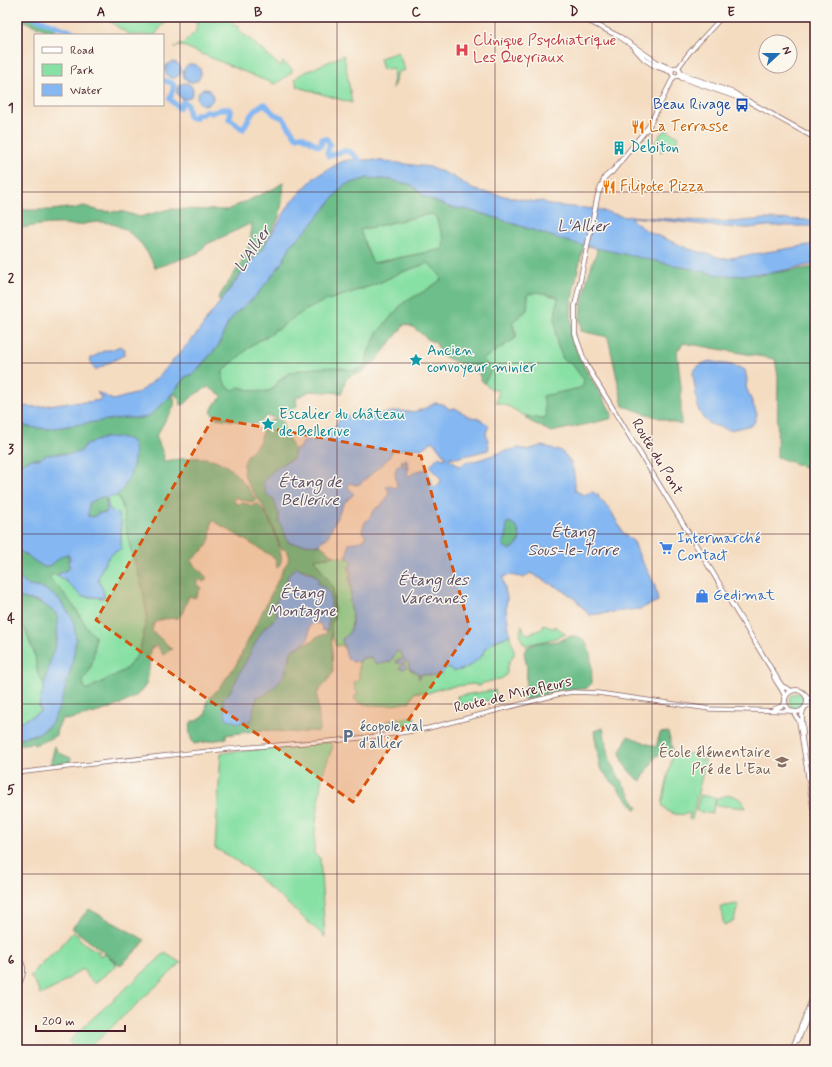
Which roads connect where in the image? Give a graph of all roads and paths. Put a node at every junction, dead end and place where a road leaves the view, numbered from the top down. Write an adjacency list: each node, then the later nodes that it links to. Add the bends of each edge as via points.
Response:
1 (581, 17): 4 (main road, via 632,45 644,59 655,66)
2 (722, 17): 3 (street, via 688,53)
3 (678, 68): 4 (main road); 5 (main road)
4 (672, 72): 5 (main road); 7 (main road, Route du Pont, via 652,122 605,177 598,194 575,306 575,334 583,358)
5 (680, 74): 6 (main road, via 734,93)
6 (815, 138)
7 (768, 663): 8 (main road, Route du Pont, via 782,686); 11 (main road, Route du Pont, via 776,683 784,692)
8 (792, 690): 9 (main road, via 803,692); 11 (main road)
9 (807, 698): 10 (street); 13 (main road)
10 (815, 699)
11 (785, 700): 14 (street, Route de Mirefleurs, via 779,708); 16 (main road)
12 (815, 703): 13 (street)
13 (807, 706): 15 (main road)
14 (767, 710): 16 (street, Route de Mirefleurs); 18 (street, Route de Mirefleurs, via 710,709 598,693 573,692 409,732)
15 (803, 711): 16 (main road); 17 (main road)
16 (792, 712): 17 (main road, via 799,721)
17 (802, 738): 19 (main road)
18 (17, 772)
19 (815, 819)
20 (815, 901): 21 (main road)
21 (815, 919)
22 (17, 956): 23 (street, via 24,970)
23 (17, 989)
24 (814, 989): 25 (main road)
25 (815, 996): 26 (main road)
26 (793, 1050)

